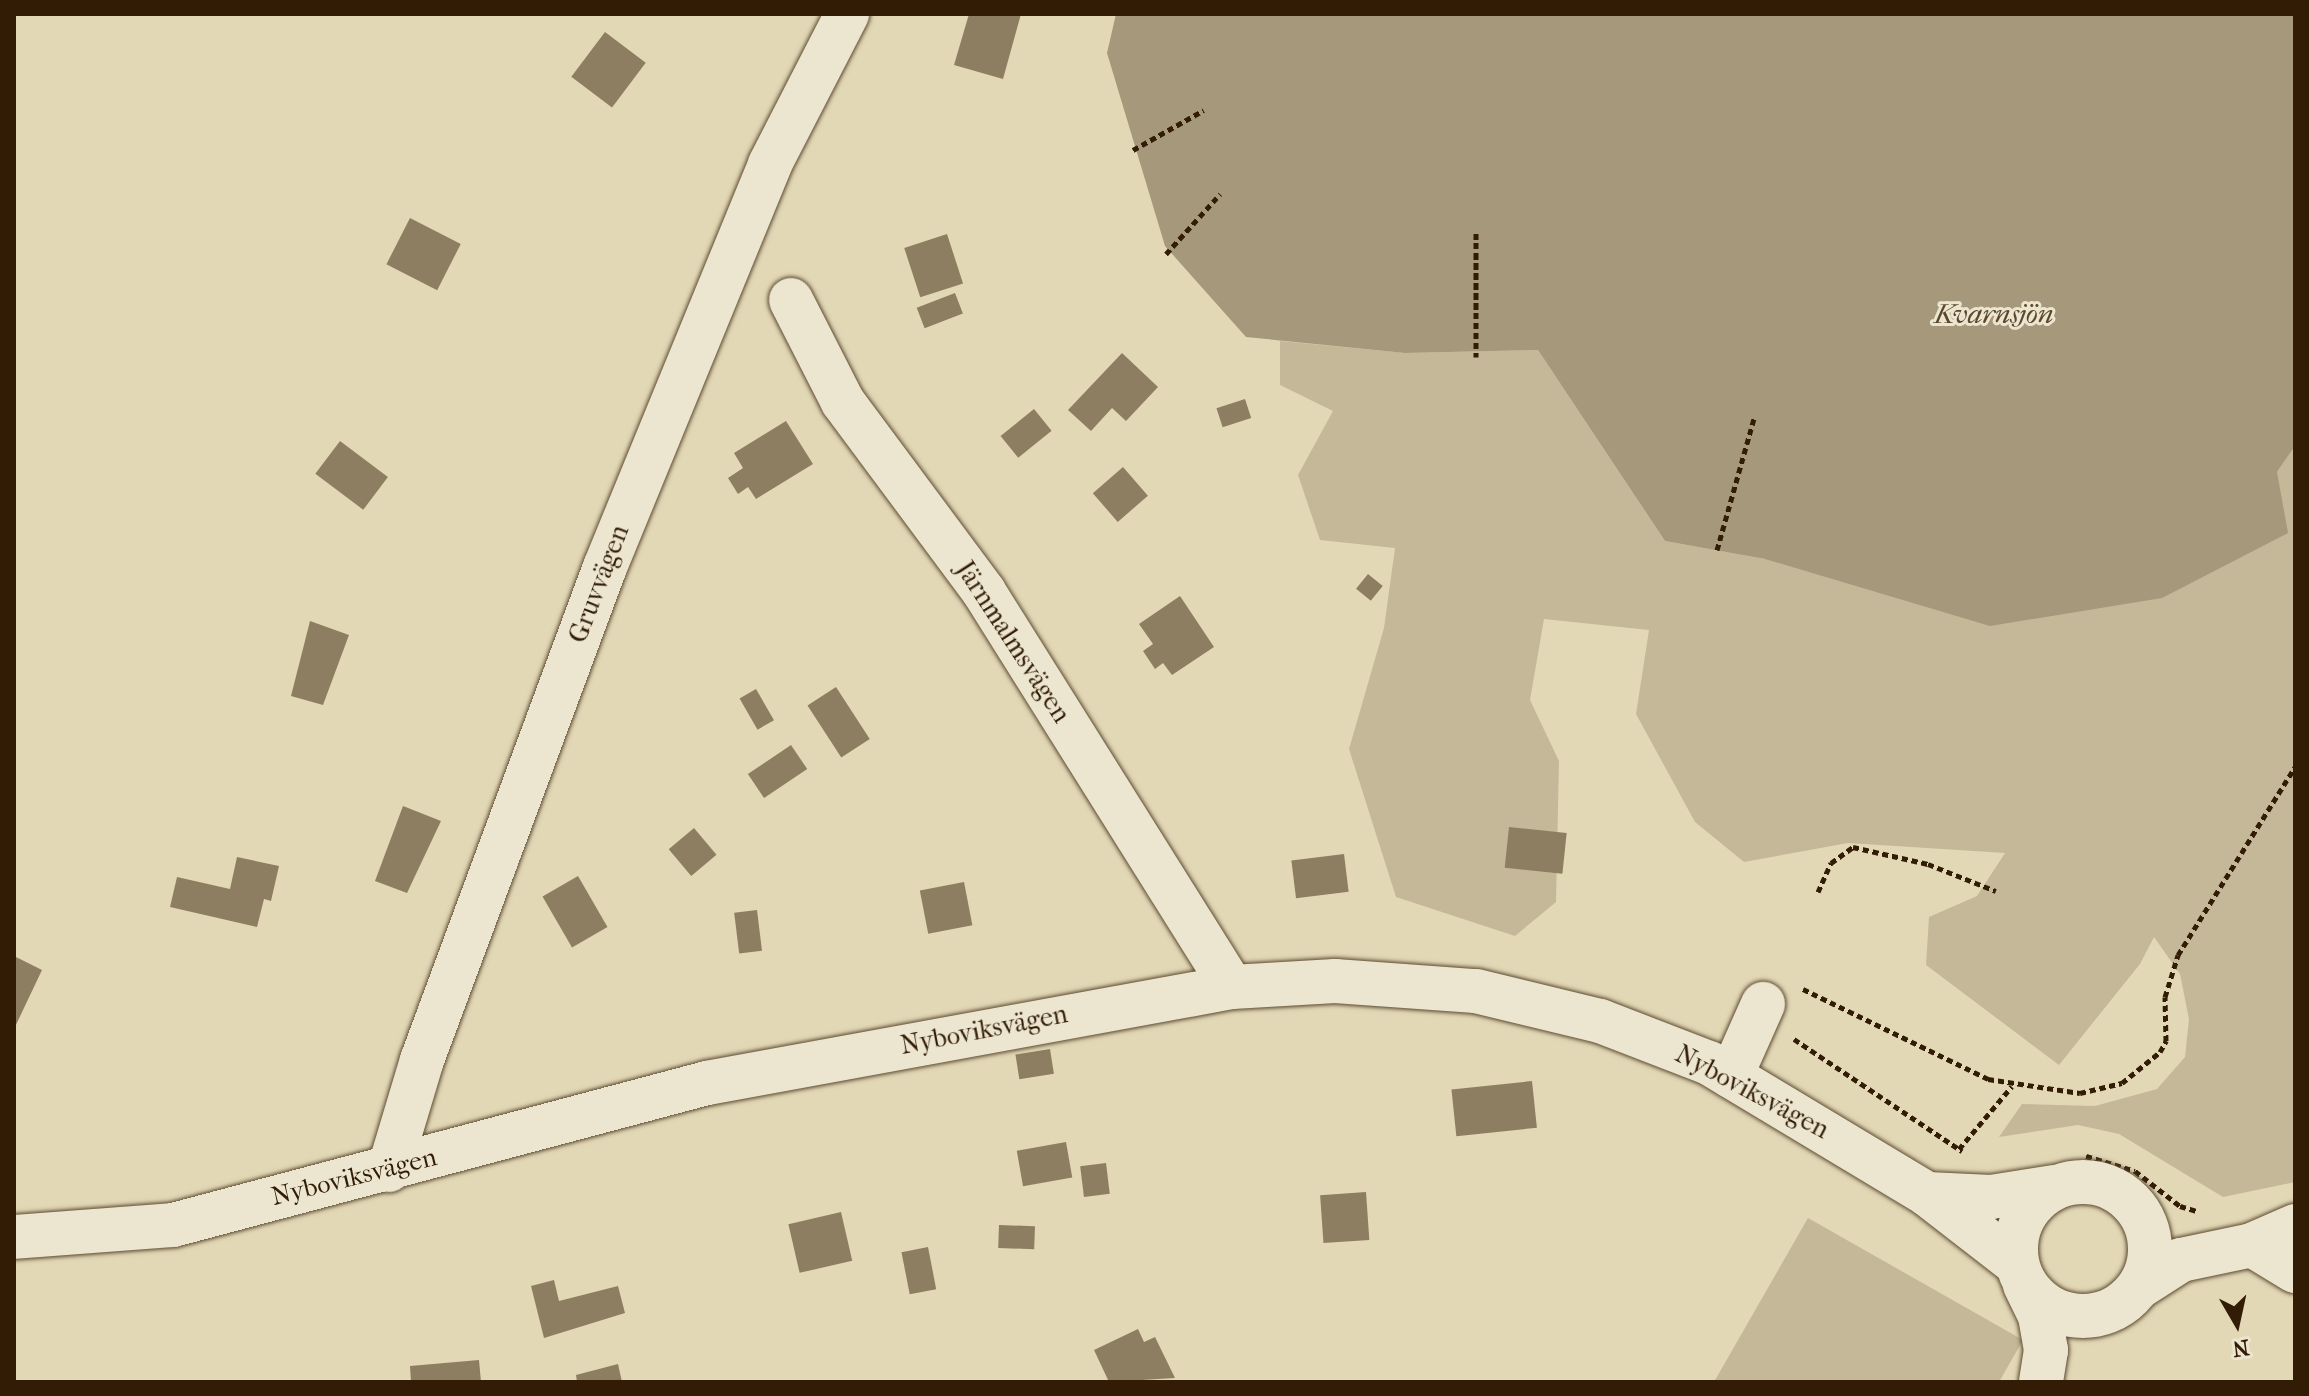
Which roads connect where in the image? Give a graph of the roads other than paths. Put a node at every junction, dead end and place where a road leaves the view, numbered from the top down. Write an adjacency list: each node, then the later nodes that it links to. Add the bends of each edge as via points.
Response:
1 (847, 14): 6 (street, Gruvvägen, via 770,164 605,567 422,1060)
2 (791, 300): 3 (street, Järnmalmsvägen, via 843,402 984,592)
3 (1232, 987): 5 (street, Nyboviksvägen, via 1335,981 1476,991 1600,1021); 6 (street, Nyboviksvägen, via 707,1083)
4 (1769, 1003): 5 (street)
5 (1731, 1076): 8 (street, Nyboviksvägen)
6 (389, 1170): 11 (street, Nyboviksvägen, via 173,1225)
7 (2064, 1171): 8 (street, Nyboviksvägen, via 1991,1197); 10 (street, via 2121,1193); 14 (street, via 2022,1218)
8 (1927, 1194): 14 (street, Nyboviksvägen)
9 (2295, 1226): 12 (street)
10 (2147, 1227): 12 (street, via 2176,1244); 15 (street, via 2151,1248)
11 (14, 1237)
12 (2234, 1247): 13 (street); 15 (street, via 2181,1260)
13 (2295, 1271)
14 (2021, 1274): 15 (street, via 2040,1302 2061,1313); 16 (street, via 2040,1316)
15 (2122, 1300): 16 (street, via 2079,1333)
16 (2042, 1378)

